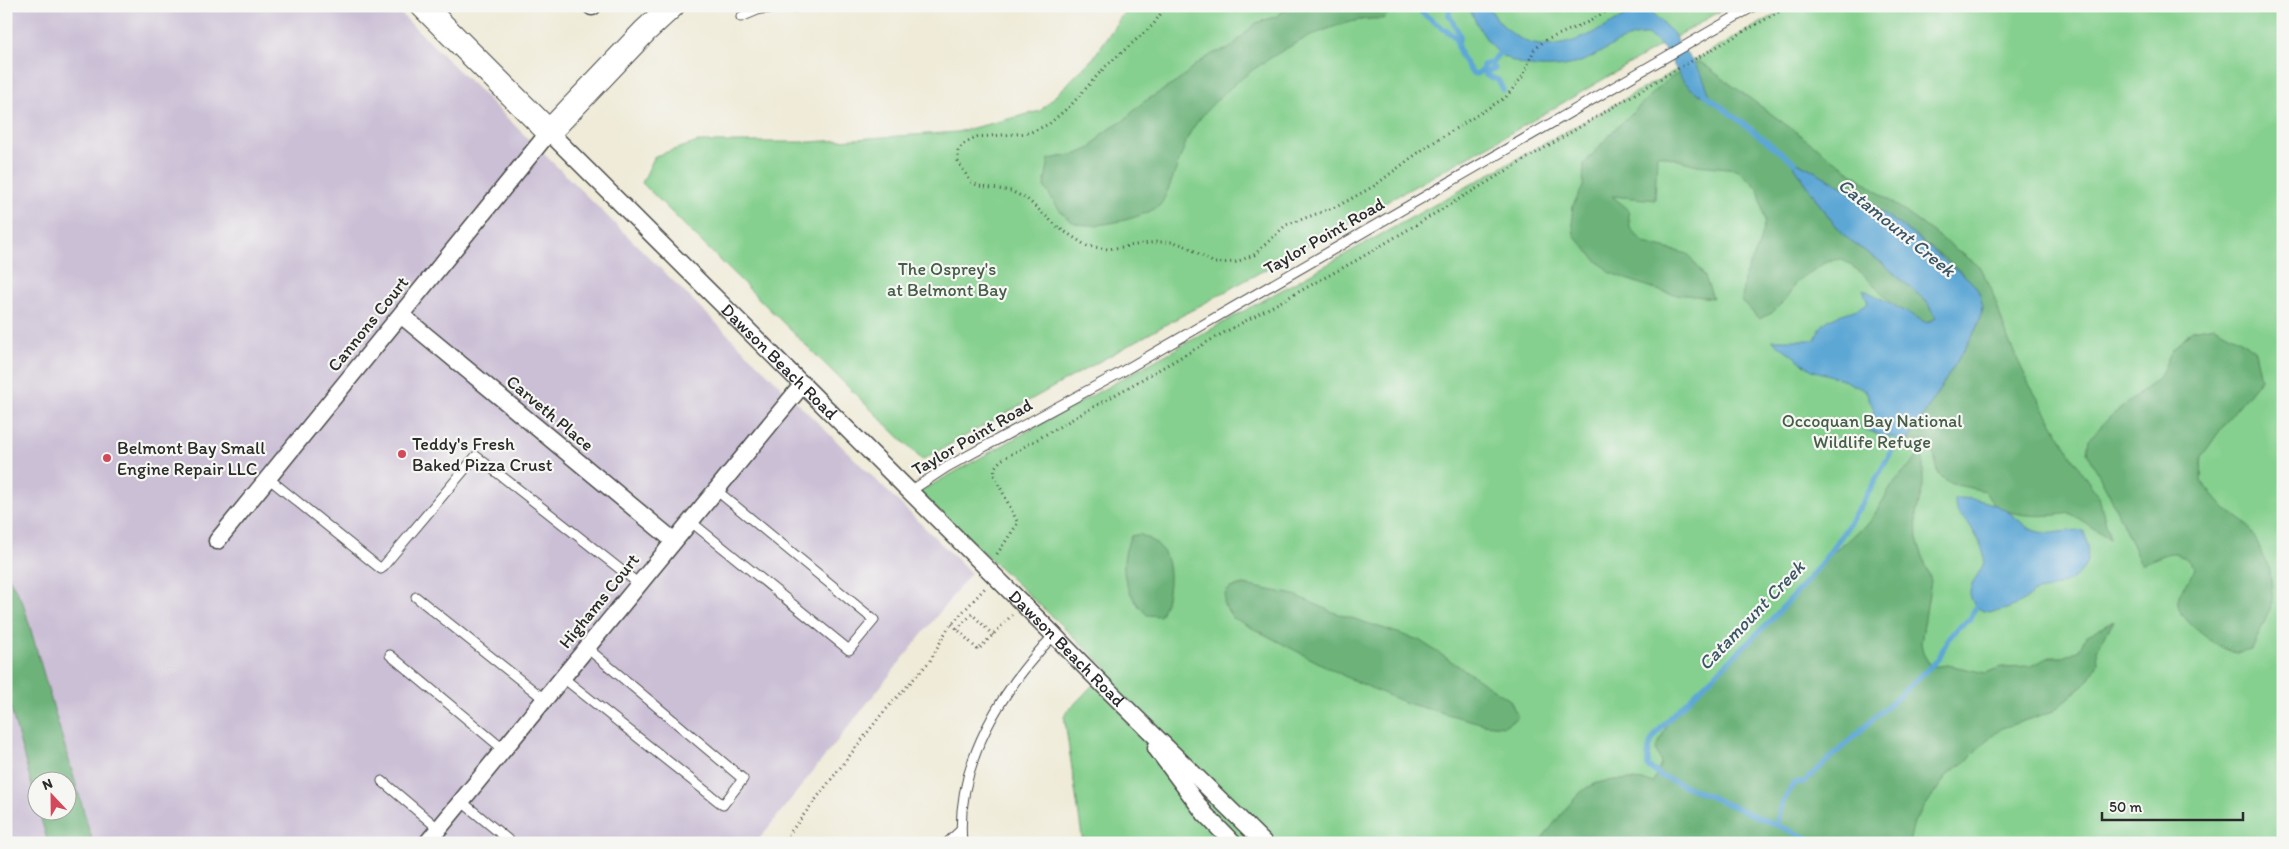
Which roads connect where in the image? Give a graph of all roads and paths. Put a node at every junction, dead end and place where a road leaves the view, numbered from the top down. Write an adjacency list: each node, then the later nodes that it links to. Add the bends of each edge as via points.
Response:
1 (423, 6): 10 (street, Dawson Beach Road)
2 (672, 6): 10 (street)
3 (807, 6): 8 (lane)
4 (1166, 6): 5 (path, via 1153,25 1049,124 1029,133 977,137 962,145 958,151 958,162 971,182 1011,191 1027,199 1059,228 1087,246 1108,249 1174,242 1214,264 1230,263 1254,255 1286,225 1363,194 1423,149 1512,92 1534,50 1544,40 1590,21)
5 (1615, 6)
6 (1754, 6): 15 (lane, Taylor Point Road, via 1118,374 947,467)
7 (1788, 6): 19 (path, via 1365,255 1216,336 1001,460 994,475 1018,523)
8 (771, 7): 9 (lane)
9 (741, 17)
10 (550, 132): 11 (street, Cannons Court); 12 (street, Dawson Beach Road)
11 (401, 315): 13 (street, Cannons Court); 18 (street, Carveth Place)
12 (803, 384): 14 (street, Highams Court); 15 (street, Dawson Beach Road)
13 (268, 478): 17 (street, Cannons Court); 20 (lane, via 381,569 476,456)
14 (716, 490): 16 (street, Highams Court); 16 (lane, via 874,620 848,650)
15 (909, 492): 27 (street, Dawson Beach Road)
16 (690, 521): 18 (street, Highams Court)
17 (217, 540)
18 (674, 541): 20 (street, Highams Court)
19 (995, 556)
20 (639, 584): 28 (street, Highams Court)
21 (986, 588): 23 (path)
22 (416, 597): 31 (lane)
23 (952, 624): 24 (path); 39 (path, via 930,661 880,715)
24 (957, 629): 26 (path, via 978,650); 26 (path, via 972,614)
25 (997, 631): 26 (path)
26 (993, 635)
27 (1054, 635): 32 (street, Dawson Beach Road); 36 (lane, via 1015,680 987,730 965,789)
28 (587, 648): 30 (street, Highams Court); 30 (lane, via 743,779 723,805)
29 (390, 655): 33 (lane)
30 (562, 677): 31 (street, Highams Court)
31 (544, 700): 33 (street, Highams Court)
32 (1134, 718): 42 (street, Dawson Beach Road, via 1205,814); 43 (street, Dawson Beach Road, via 1188,766)
33 (503, 750): 35 (street, Highams Court)
34 (382, 781): 37 (lane)
35 (461, 801): 37 (street, Highams Court); 38 (lane)
36 (961, 830): 40 (lane); 41 (lane)
37 (435, 837)
38 (512, 843)
39 (782, 843)
40 (947, 843)
41 (962, 843)
42 (1232, 843)
43 (1264, 843)

